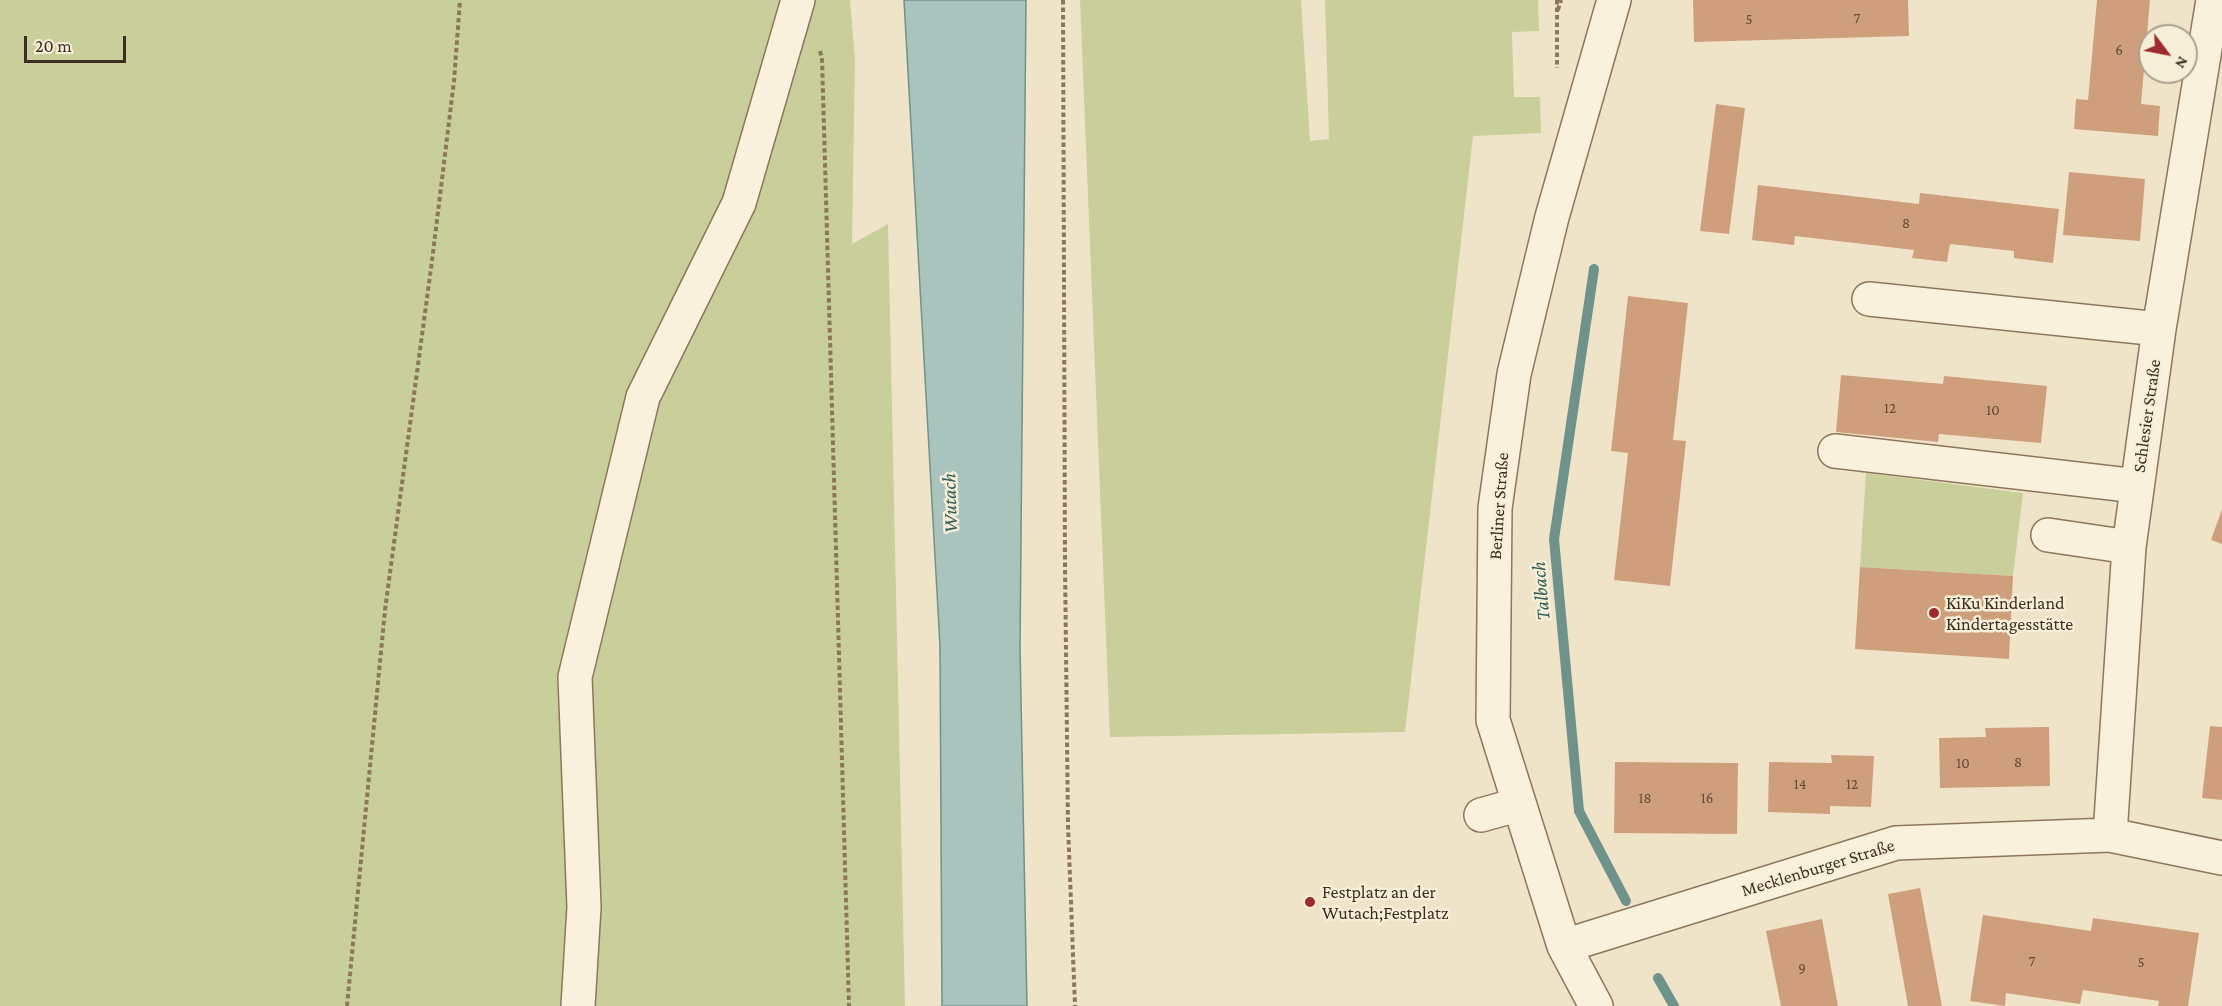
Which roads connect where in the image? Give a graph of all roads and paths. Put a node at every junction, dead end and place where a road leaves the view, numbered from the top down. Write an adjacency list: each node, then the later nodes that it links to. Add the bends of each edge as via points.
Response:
1 (460, 0): 20 (path, via 432,261 385,610)
2 (798, 0): 21 (street, via 740,203 643,397 575,676 584,907)
3 (1063, 0): 23 (path, via 1068,825)
4 (1561, 0): 7 (path)
5 (1614, 0): 15 (street, Berliner Straße, via 1552,218 1514,374 1495,508 1493,720)
6 (2213, 0): 10 (street, Schlesier Straße)
7 (1557, 13)
8 (819, 48): 22 (path)
9 (1869, 299): 10 (street)
10 (2159, 329): 12 (street, Schlesier Straße)
11 (1835, 451): 12 (street)
12 (2137, 486): 14 (street, Schlesier Straße)
13 (2048, 535): 14 (street)
14 (2129, 547): 17 (street, Schlesier Straße)
15 (1517, 805): 16 (street); 19 (street, Berliner Straße)
16 (1481, 815)
17 (2110, 835): 18 (street, Mecklenburger Straße); 19 (street, Mecklenburger Straße, via 1896,843)
18 (2222, 858)
19 (1564, 946): 24 (street, Berliner Straße)
20 (347, 1006)
21 (578, 1006)
22 (849, 1006)
23 (1075, 1006)
24 (1596, 1006)

